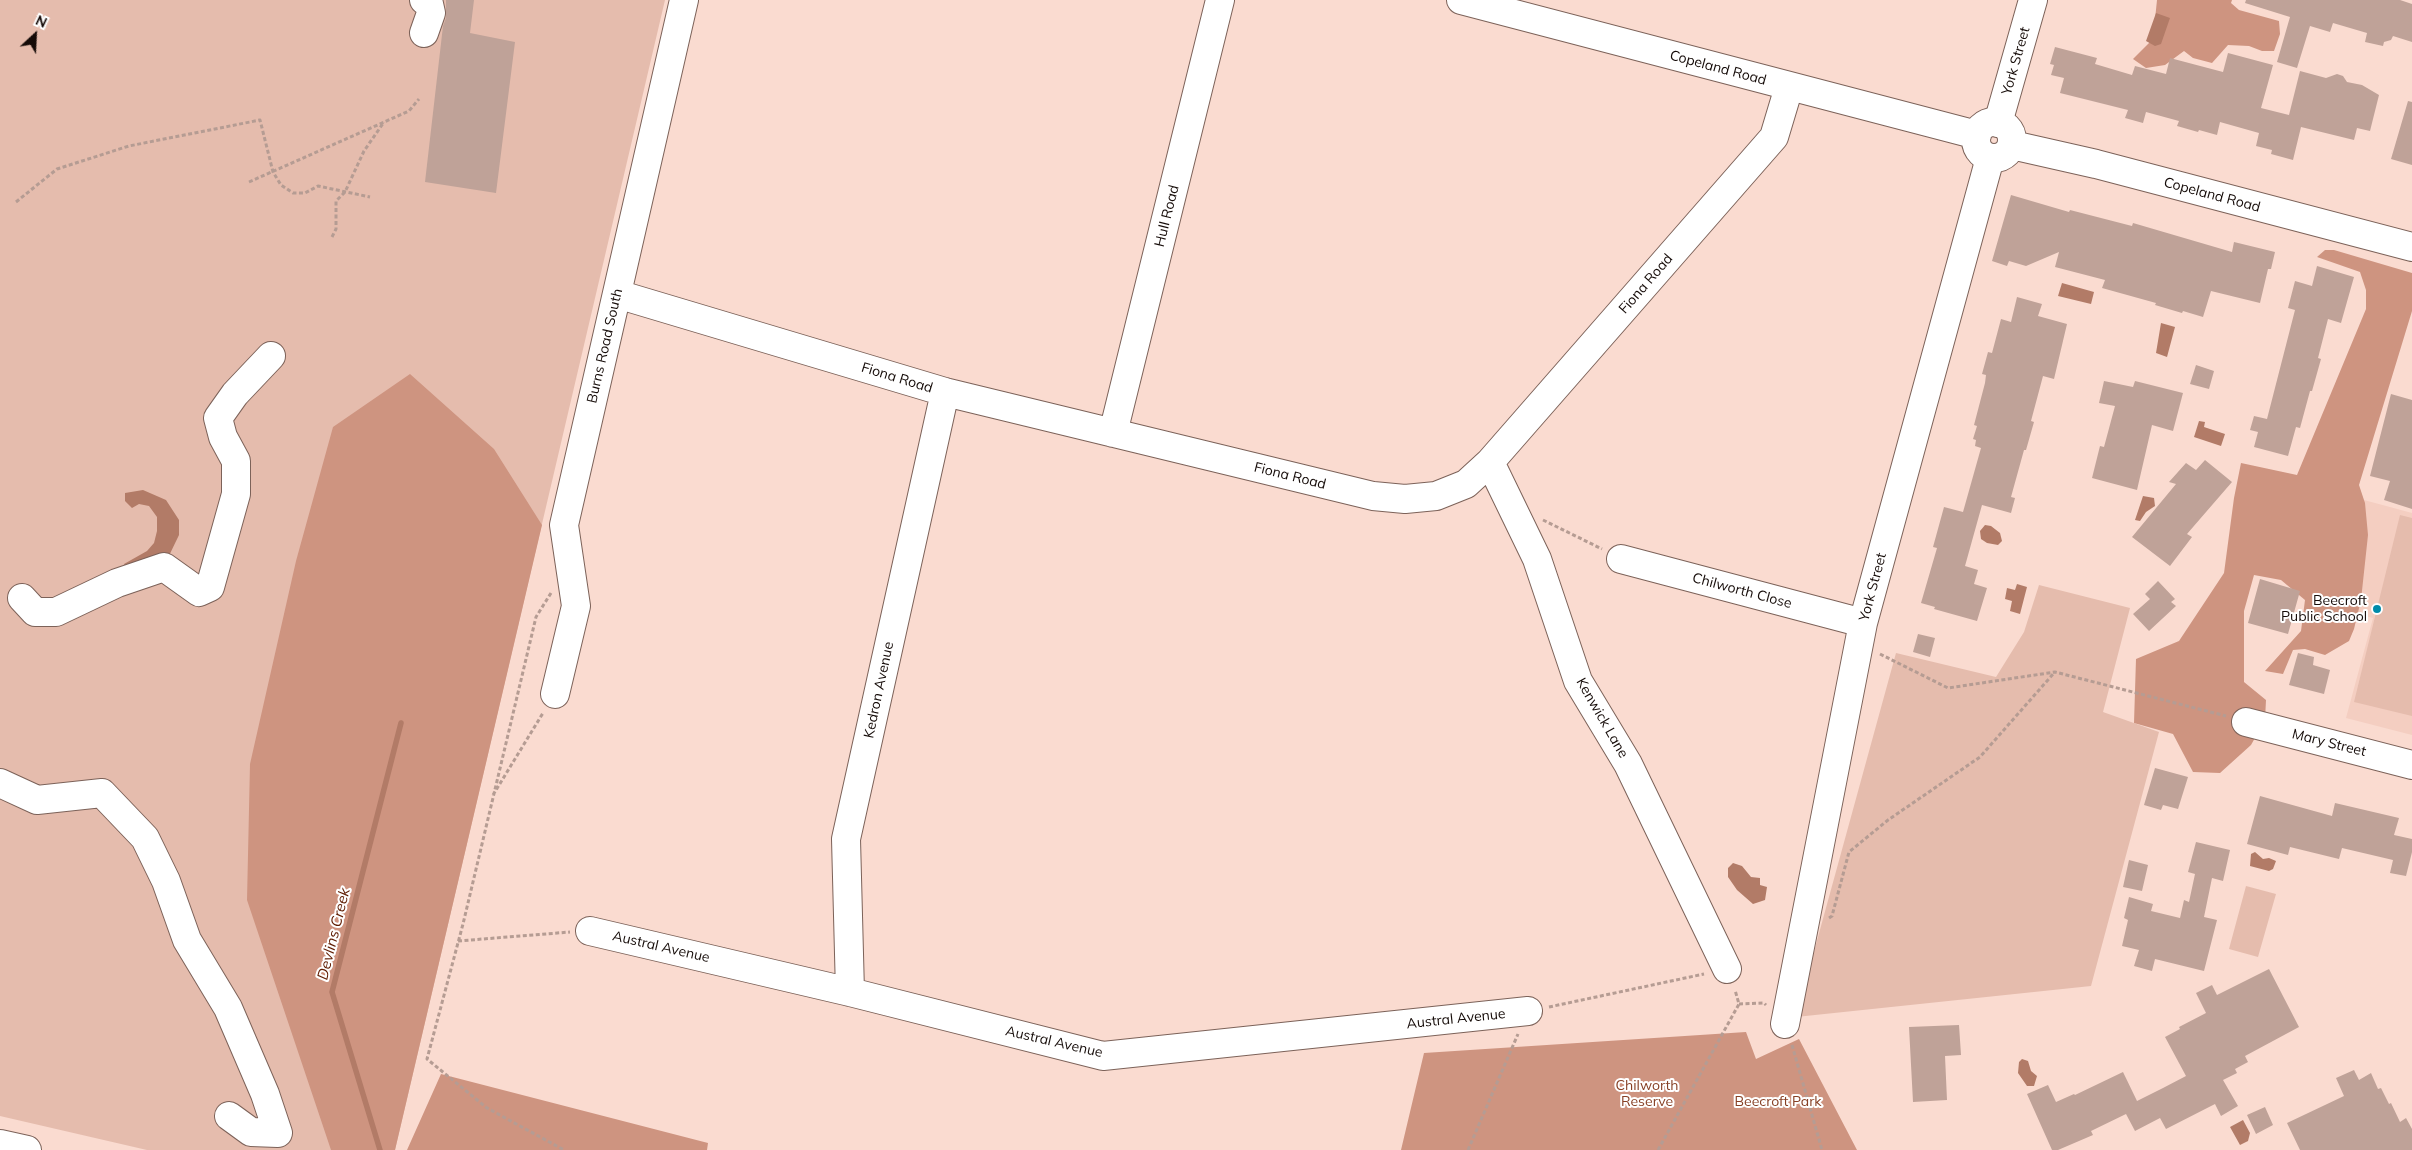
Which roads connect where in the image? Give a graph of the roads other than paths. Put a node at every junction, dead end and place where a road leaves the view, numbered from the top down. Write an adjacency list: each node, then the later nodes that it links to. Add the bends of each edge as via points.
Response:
1 (424, 0): 6 (main road, via 432,13)
2 (684, 0): 10 (main road, Burns Road South)
3 (1220, 0): 13 (main road, Hull Road)
4 (1460, 0): 7 (main road, Copeland Road)
5 (2033, 0): 8 (main road, York Street)
6 (424, 33)
7 (1789, 86): 8 (main road, Copeland Road); 14 (main road, Fiona Road, via 1774,137)
8 (1994, 140): 9 (main road, Copeland Road); 17 (main road, York Street)
9 (2412, 247)
10 (617, 294): 12 (main road, Fiona Road); 18 (main road, Burns Road South, via 564,525 576,606)
11 (271, 356): 16 (main road, via 235,394 218,418 223,437 236,461 236,494 210,587 199,592 164,567 117,583 56,612 35,612)
12 (945, 392): 13 (main road, Fiona Road); 24 (main road, Kedron Avenue, via 846,839)
13 (1113, 433): 14 (main road, Fiona Road, via 1373,496 1436,496 1466,484)
14 (1490, 462): 23 (main road, Kenwick Lane, via 1537,560 1578,681 1628,764)
15 (1621, 559): 17 (main road, Chilworth Close)
16 (22, 598)
17 (1861, 634): 26 (main road, York Street)
18 (555, 694)
19 (2246, 722): 20 (main road, Mary Street)
20 (2412, 765)
21 (0, 783): 27 (main road, via 37,800 102,793 145,838 166,881 187,940 228,1008 278,1133 251,1132)
22 (590, 931): 24 (main road, Austral Avenue)
23 (1727, 969)
24 (850, 992): 25 (main road, Austral Avenue, via 1103,1056)
25 (1528, 1011)
26 (1786, 1024)
27 (229, 1116)
28 (0, 1144): 29 (main road)
29 (27, 1150)

